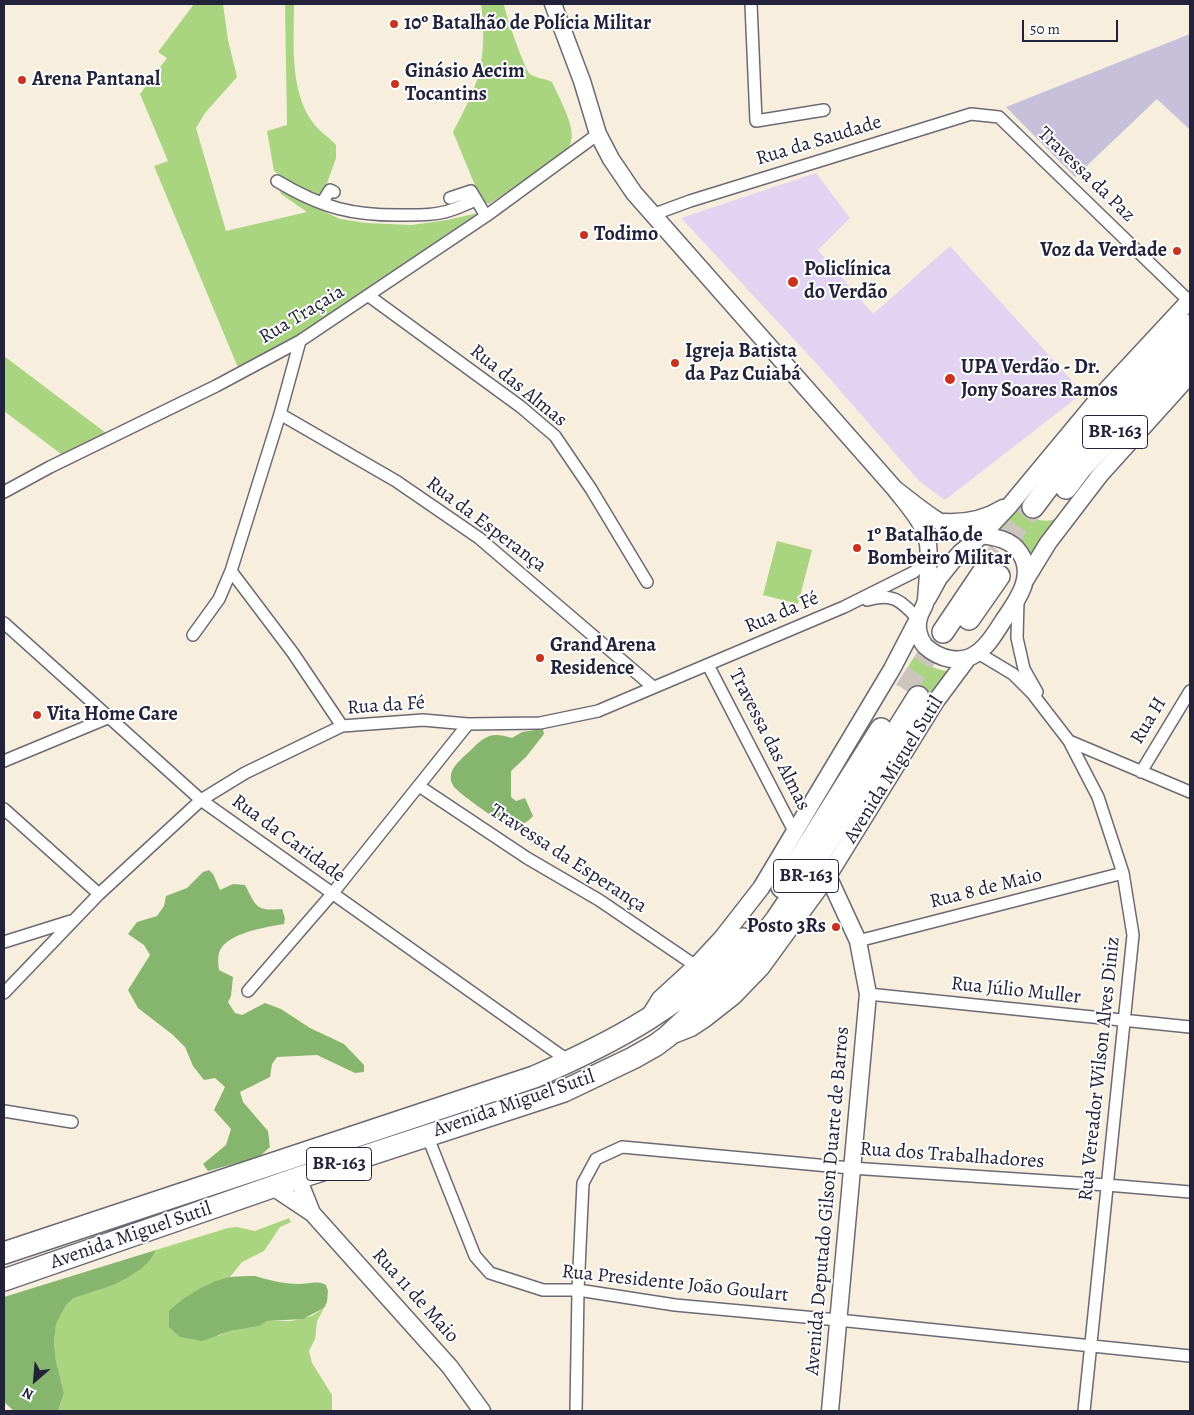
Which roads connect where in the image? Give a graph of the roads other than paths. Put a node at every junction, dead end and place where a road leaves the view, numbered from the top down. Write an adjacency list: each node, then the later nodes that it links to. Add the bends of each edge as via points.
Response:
1 (553, 4): 5 (street)
2 (751, 4): 3 (street, via 756,122)
3 (824, 110)
4 (999, 117): 11 (street, Rua da Saudade, via 971,114); 14 (street, Travessa da Paz)
5 (598, 134): 11 (street, via 620,172); 12 (street, Rua Traçaia)
6 (277, 181): 10 (street)
7 (334, 192): 10 (street, via 330,190)
8 (450, 198): 9 (street, via 471,191)
9 (476, 200): 10 (street, via 450,211 428,215 360,214); 12 (street)
10 (322, 203)
11 (652, 215): 20 (street)
12 (486, 216): 13 (street, Rua Traçaia)
13 (369, 296): 16 (street, Rua Traçaia); 29 (street, Rua das Almas, via 521,407 555,436)
14 (1190, 301): 22 (street, via 1098,398)
15 (1190, 325): 17 (highway, BR-163, via 1087,435 1038,511)
16 (300, 342): 19 (street); 21 (street, Rua Traçaia)
17 (1190, 351)
18 (1190, 375): 28 (street, via 1100,475 1048,543)
19 (280, 414): 26 (street); 39 (street, Rua da Esperança, via 396,481 479,538)
20 (895, 490): 23 (street); 25 (street, via 923,529)
21 (4, 492)
22 (1010, 505): 23 (street, via 964,522); 24 (street)
23 (939, 521): 24 (street)
24 (981, 536): 28 (street, via 1002,539 1016,547 1025,563); 31 (street, via 951,563)
25 (928, 559): 31 (street); 32 (street, Rua da Fé, via 914,572)
26 (231, 571): 35 (street, via 219,599); 44 (street, via 293,653)
27 (993, 572): 36 (highway)
28 (1025, 581): 30 (street)
29 (648, 582)
30 (1018, 599): 37 (street, Avenida Miguel Sutil, via 996,633); 41 (street, via 1017,638 1024,668)
31 (925, 603): 33 (street)
32 (844, 607): 33 (street, Rua da Fé, via 890,596); 38 (street, Rua da Fé)
33 (918, 619): 37 (street, via 920,639 928,649 952,660); 52 (street, Avenida Miguel Sutil)
34 (4, 623): 42 (street, Rua da Caridade)
35 (193, 635)
36 (949, 636)
37 (973, 655): 41 (street, via 1013,674); 54 (street, Avenida Miguel Sutil, via 936,701)
38 (708, 665): 39 (street, Rua da Fé); 52 (street, Travessa das Almas)
39 (653, 686): 43 (street, Rua da Fé, via 598,711 540,723)
40 (1190, 691): 47 (street, Rua H)
41 (1047, 712): 45 (street, Rua Vereador Wilson Alves Diniz)
42 (110, 718): 46 (street); 50 (street, Rua da Caridade)
43 (468, 724): 44 (street, Rua da Fé, via 424,720); 48 (street)
44 (342, 726): 50 (street, Rua da Fé, via 245,773)
45 (1069, 741): 47 (street); 53 (street, Rua Vereador Wilson Alves Diniz, via 1098,797)
46 (4, 761)
47 (1141, 772): 49 (street)
48 (420, 786): 56 (street); 62 (street, Travessa da Esperança)
49 (1190, 792)
50 (201, 800): 55 (street, Rua da Fé); 56 (street, Rua da Caridade)
51 (4, 809): 55 (street)
52 (796, 833): 62 (street, Avenida Miguel Sutil, via 746,909)
53 (1123, 873): 60 (street, Rua 8 de Maio); 67 (street, Rua Vereador Wilson Alves Diniz, via 1134,935)
54 (828, 876): 57 (street, Avenida Miguel Sutil); 58 (street, Avenida Deputado Gilson Duarte de Barros)
55 (99, 894): 59 (street, Rua da Fé)
56 (332, 894): 64 (street); 70 (street, Rua da Caridade)
57 (816, 894): 58 (street); 69 (street, Avenida Miguel Sutil, via 761,968 734,996 691,1028)
58 (839, 899): 60 (street, Avenida Deputado Gilson Duarte de Barros)
59 (72, 921): 61 (street); 63 (street, Rua da Fé)
60 (858, 940): 65 (street, Avenida Deputado Gilson Duarte de Barros)
61 (4, 942)
62 (696, 966): 66 (street, Avenida Miguel Sutil, via 660,999)
63 (4, 992)
64 (248, 992)
65 (868, 994): 67 (street, Rua Júlio Muller); 74 (street, Avenida Deputado Gilson Duarte de Barros)
66 (649, 1019): 69 (highway, BR-163, via 720,964 764,914 912,694 813,865 776,920 748,956); 70 (highway, Avenida Miguel Sutil / BR-163)
67 (1124, 1021): 68 (street, Rua Júlio Muller); 76 (street, Rua Vereador Wilson Alves Diniz)
68 (1190, 1027)
69 (668, 1036): 73 (highway, Avenida Miguel Sutil / BR-163, via 633,1058 564,1091)
70 (570, 1062): 80 (highway, Avenida Miguel Sutil / BR-163, via 534,1077)
71 (4, 1110): 72 (street)
72 (72, 1122)
73 (427, 1135): 75 (highway, Avenida Miguel Sutil / BR-163); 82 (street, Rua Presidente João Goulart, via 475,1256 490,1273 543,1290)
74 (852, 1168): 76 (street, Rua dos Trabalhadores); 82 (street, Rua dos Trabalhadores, via 622,1147 596,1159 583,1183); 83 (street, Avenida Deputado Gilson Duarte de Barros)
75 (298, 1178): 77 (highway, Avenida Miguel Sutil / BR-163); 79 (street, Rua 11 de Maio)
76 (1107, 1185): 78 (street, Rua dos Trabalhadores); 84 (street, Rua Vereador Wilson Alves Diniz)
77 (273, 1187): 79 (street, Rua 11 de Maio); 81 (highway, Avenida Miguel Sutil / BR-163)
78 (1190, 1192)
79 (312, 1213): 86 (street, Rua 11 de Maio, via 450,1367)
80 (4, 1253)
81 (4, 1280)
82 (578, 1290): 83 (street, Rua Presidente João Goulart, via 675,1305); 87 (street)
83 (838, 1320): 84 (street, Rua Presidente João Goulart); 88 (street, Avenida Deputado Gilson Duarte de Barros)
84 (1090, 1346): 85 (street, Rua Presidente João Goulart); 89 (street, Rua Vereador Wilson Alves Diniz)
85 (1190, 1356)
86 (482, 1411)
87 (576, 1411)
88 (830, 1411)
89 (1084, 1411)

